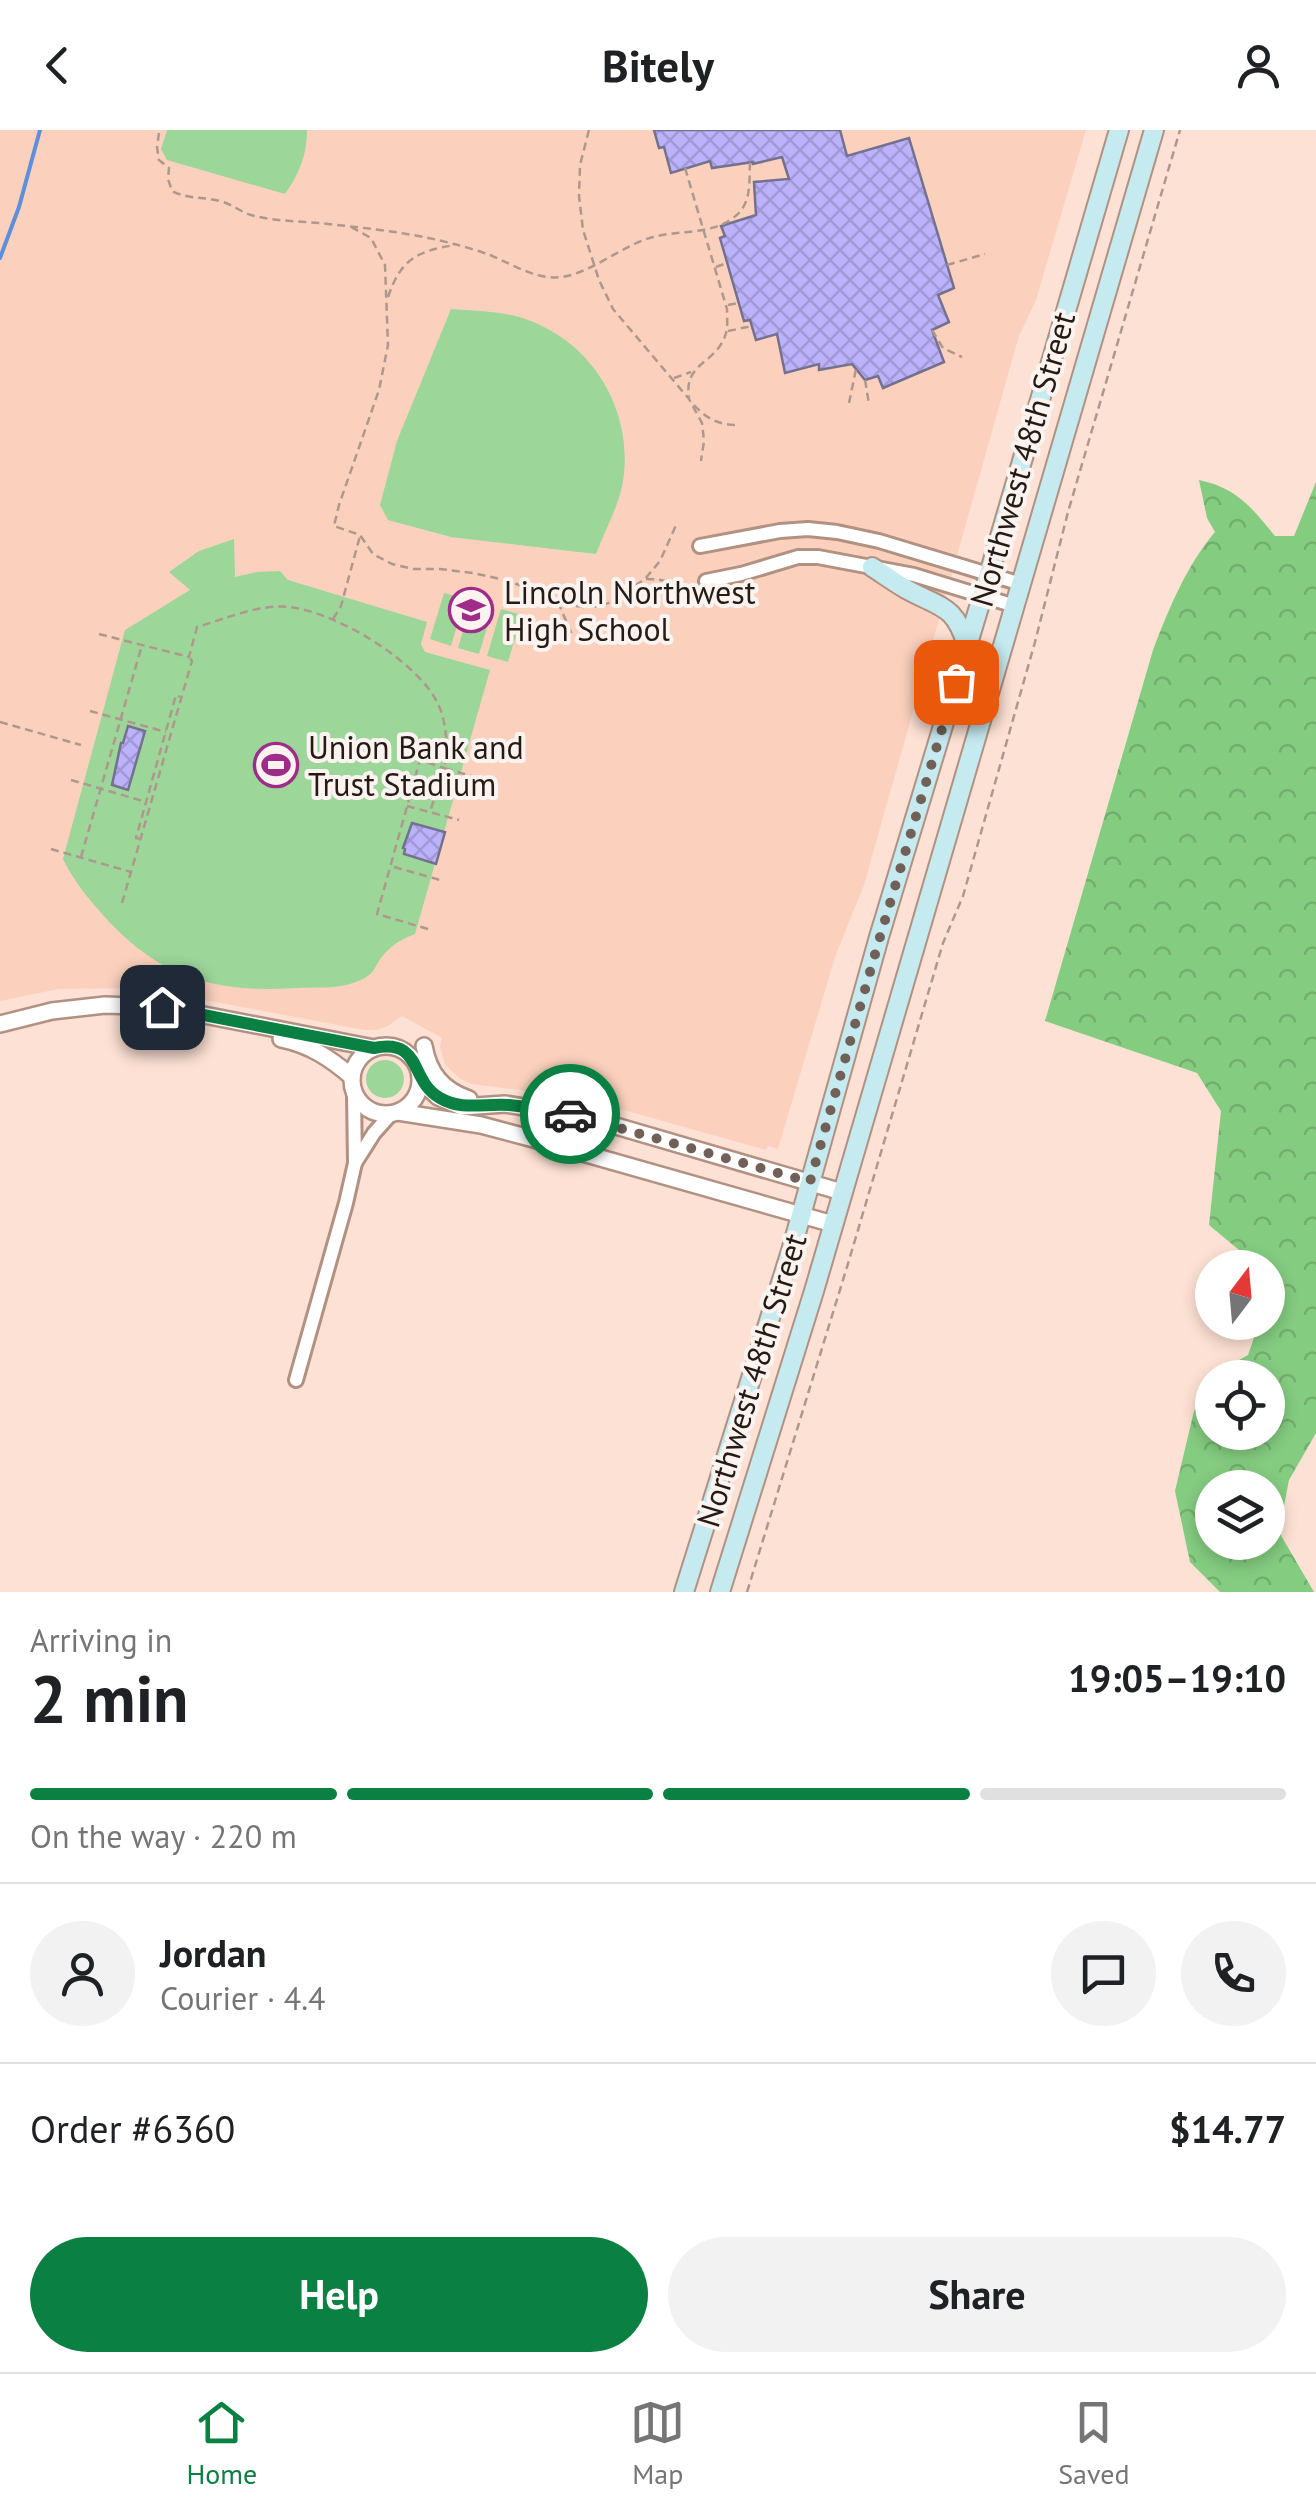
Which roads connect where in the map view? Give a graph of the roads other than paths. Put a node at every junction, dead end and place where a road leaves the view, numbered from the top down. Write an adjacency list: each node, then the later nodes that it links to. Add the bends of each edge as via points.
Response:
1 (1118, 130): 5 (main road, Northwest 48th Street)
2 (1154, 130): 7 (main road, Northwest 48th Street)
3 (700, 546): 5 (street, via 808,529 879,541)
4 (872, 567): 6 (street, via 798,558); 8 (street); 10 (main road, via 950,612)
5 (989, 574): 7 (street); 8 (main road, Northwest 48th Street)
6 (706, 581)
7 (1021, 584): 9 (main road, Northwest 48th Street)
8 (982, 595): 9 (street); 10 (main road, Northwest 48th Street)
9 (1015, 606): 22 (main road, Northwest 48th Street)
10 (967, 646): 21 (main road, Northwest 48th Street)
11 (105, 1005): 12 (street); 14 (street, via 162,1007); 15 (street, via 298,1042)
12 (0, 1024)
13 (424, 1046): 18 (street, via 445,1088)
14 (374, 1048): 15 (street); 16 (street, via 405,1051)
15 (352, 1076): 17 (street)
16 (421, 1081): 18 (street, via 448,1102); 19 (street, via 414,1100)
17 (354, 1094): 19 (street, via 370,1110); 20 (street)
18 (487, 1104): 21 (street, via 585,1117)
19 (395, 1113): 20 (street); 23 (street, via 497,1130)
20 (355, 1163): 25 (street)
21 (810, 1182): 22 (street); 23 (main road, Northwest 48th Street)
22 (842, 1192): 24 (main road, Northwest 48th Street)
23 (801, 1214): 24 (street); 26 (main road, Northwest 48th Street)
24 (833, 1224): 27 (main road, Northwest 48th Street)
25 (296, 1380)
26 (684, 1592)
27 (720, 1592)

